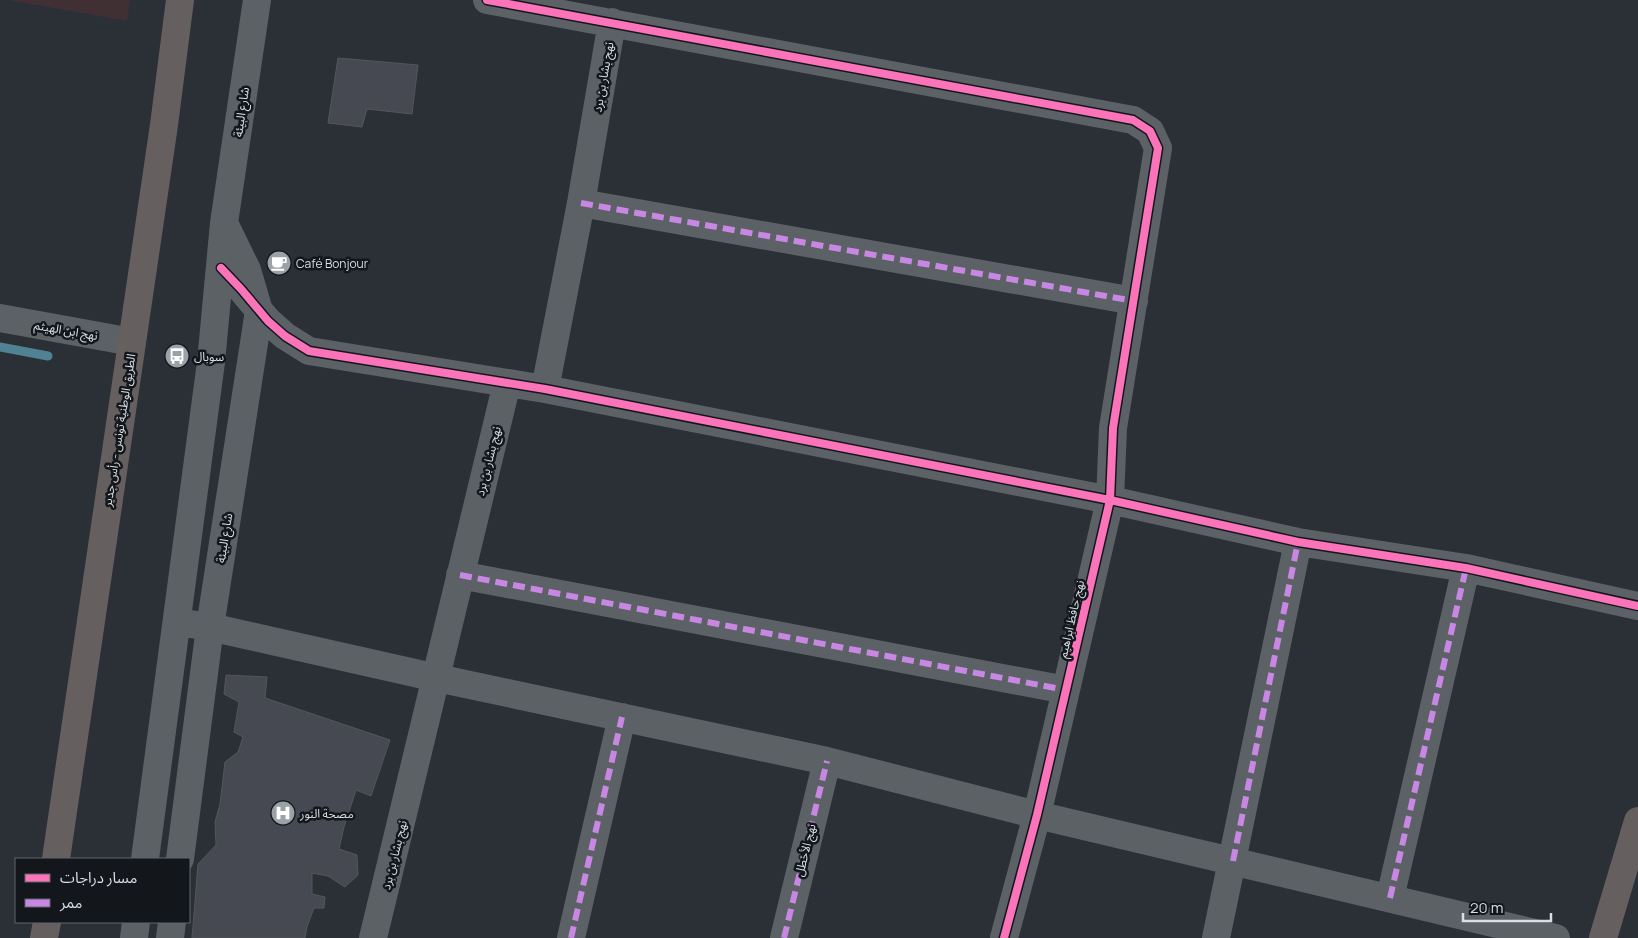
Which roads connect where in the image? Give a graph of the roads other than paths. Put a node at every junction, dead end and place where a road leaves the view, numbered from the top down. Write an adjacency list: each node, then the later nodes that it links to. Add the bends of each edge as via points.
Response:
1 (180, 0): 11 (main road, الطريق الوطنية تونس - رأس جدير)
2 (257, 0): 6 (street, شارع البيئة)
3 (487, 0): 4 (street, نهج حافظ ابراهيم)
4 (612, 22): 5 (street, نهج بشار بن برد); 8 (street, نهج حافظ ابراهيم, via 1133,120 1150,131 1158,148)
5 (581, 203): 8 (street); 13 (street, نهج بشار بن برد)
6 (224, 223): 7 (street, شارع البيئة); 9 (street, شارع البيئة, via 247,270)
7 (221, 268): 9 (street); 19 (street, شارع البيئة)
8 (1134, 301): 14 (street, نهج حافظ ابراهيم, via 1113,428)
9 (260, 311): 12 (street, via 279,331 309,351); 20 (street, شارع البيئة)
10 (0, 318): 11 (street, نهج ابن الهيثم)
11 (132, 342): 27 (main road, الطريق الوطنية تونس - رأس جدير)
12 (506, 383): 13 (street); 17 (street, نهج بشار بن برد)
13 (545, 389): 14 (street)
14 (1110, 500): 15 (street); 22 (street, نهج حافظ ابراهيم)
15 (1298, 542): 16 (street); 30 (street)
16 (1466, 568): 18 (street); 31 (street)
17 (460, 575): 21 (street, نهج بشار بن برد); 22 (street)
18 (1638, 606)
19 (177, 622): 20 (street); 28 (street, شارع البيئة)
20 (210, 627): 21 (street); 29 (street, شارع البيئة)
21 (437, 678): 23 (street); 38 (street, نهج بشار بن برد)
22 (1066, 690): 25 (street, نهج حافظ ابراهيم)
23 (622, 717): 24 (street); 39 (street)
24 (827, 761): 25 (street); 40 (street, نهج الأخطل)
25 (1036, 815): 30 (street); 41 (street, نهج حافظ ابراهيم)
26 (1638, 821): 44 (main road)
27 (56, 858)
28 (145, 858)
29 (180, 858)
30 (1233, 861): 31 (street); 42 (street)
31 (1390, 898): 43 (street)
32 (47, 923): 35 (main road)
33 (136, 923): 36 (street)
34 (172, 923): 37 (street)
35 (44, 938)
36 (134, 938)
37 (170, 938)
38 (373, 938)
39 (571, 938)
40 (784, 938)
41 (1004, 938)
42 (1216, 938)
43 (1556, 938)
44 (1603, 938)

